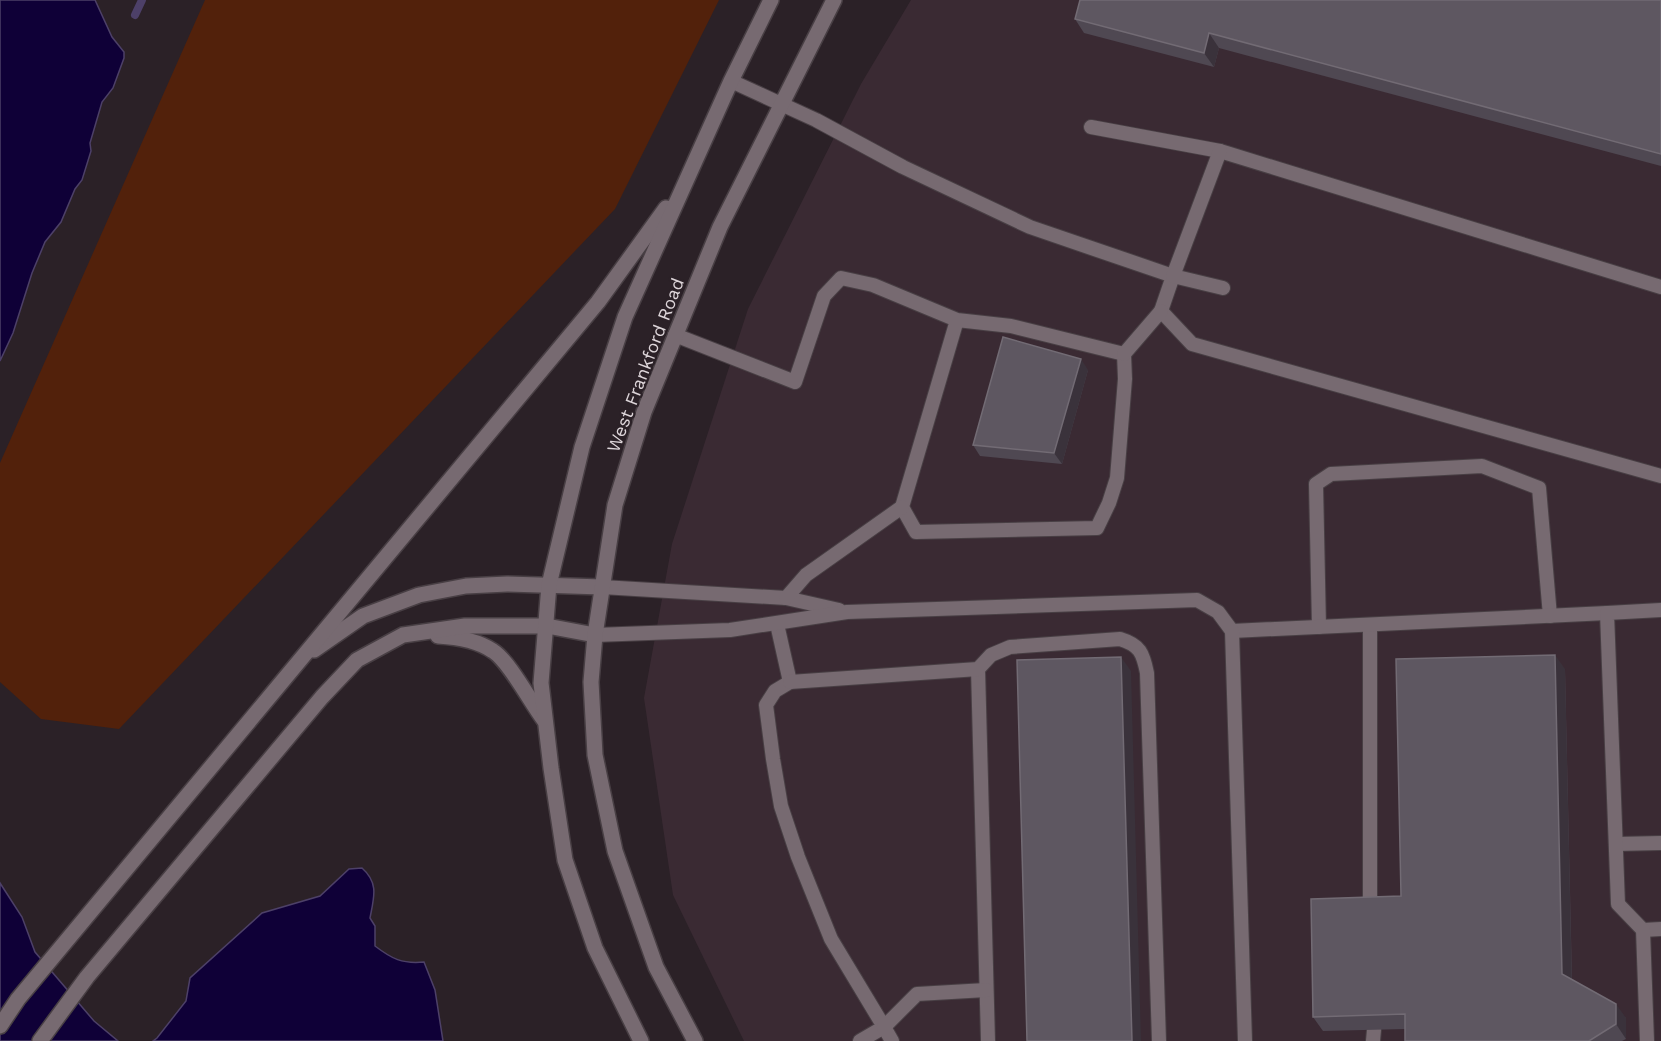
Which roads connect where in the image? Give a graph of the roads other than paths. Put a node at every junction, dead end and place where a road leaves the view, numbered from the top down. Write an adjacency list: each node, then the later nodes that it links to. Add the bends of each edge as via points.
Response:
1 (771, 0): 3 (main road, West Frankford Road)
2 (834, 0): 4 (main road, West Frankford Road)
3 (731, 81): 4 (lane); 7 (main road, West Frankford Road)
4 (781, 104): 8 (lane, via 903,168 1030,227); 13 (main road, West Frankford Road, via 720,227)
5 (1091, 126): 6 (lane)
6 (1220, 151): 8 (lane); 10 (lane)
7 (685, 181): 17 (main road, West Frankford Road, via 625,317 582,447); 31 (main road, via 598,302)
8 (1173, 276): 9 (lane); 11 (lane)
9 (1223, 288)
10 (1661, 288)
11 (1161, 311): 14 (lane); 15 (lane, via 1192,344)
12 (957, 320): 13 (lane, via 873,285 841,278 824,296 795,382); 14 (lane, via 1011,326); 16 (lane)
13 (675, 335): 18 (main road, West Frankford Road, via 644,412 615,506)
14 (1124, 354): 16 (lane, via 1117,478 1097,528 916,532)
15 (1661, 476)
16 (902, 507): 19 (lane, via 806,575)
17 (549, 585): 18 (main road); 26 (main road, West Frankford Road); 31 (main road, via 466,586 419,595 363,616)
18 (602, 587): 19 (lane); 30 (main road, West Frankford Road)
19 (786, 598): 21 (lane)
20 (1661, 610): 22 (lane)
21 (847, 612): 24 (lane); 28 (lane, via 1197,600 1218,612)
22 (1607, 613): 23 (lane); 36 (lane)
23 (1550, 616): 25 (lane); 27 (lane, via 1539,488 1482,466 1331,474 1316,484)
24 (777, 624): 30 (lane, via 730,630); 33 (lane)
25 (1370, 625): 27 (lane); 37 (lane)
26 (547, 626): 29 (main road, via 465,626); 30 (main road); 34 (main road, West Frankford Road, via 542,683)
27 (1319, 627): 28 (lane)
28 (1232, 631): 50 (lane)
29 (414, 634): 34 (main road, via 462,638 494,651); 43 (main road, via 403,635 357,660 322,697 87,977)
30 (595, 635): 45 (main road, West Frankford Road, via 591,682 595,755 615,851 656,967)
31 (298, 662): 41 (main road, via 18,999)
32 (978, 669): 33 (lane); 40 (lane); 49 (lane, via 991,655 1010,647 1120,639 1134,644 1144,657)
33 (790, 682): 42 (lane, via 775,691 766,705 781,806 831,939)
34 (546, 722): 44 (main road, West Frankford Road, via 565,860 596,948)
35 (1661, 843): 36 (lane)
36 (1616, 844): 39 (lane, via 1618,904)
37 (1371, 912)
38 (1661, 929): 39 (lane)
39 (1643, 930): 51 (lane)
40 (986, 990): 42 (lane, via 917,994); 48 (lane)
41 (0, 1026)
42 (884, 1027): 46 (lane); 47 (lane)
43 (40, 1041)
44 (641, 1041)
45 (695, 1041)
46 (860, 1041)
47 (892, 1041)
48 (988, 1041)
49 (1160, 1041)
50 (1245, 1041)
51 (1647, 1041)

